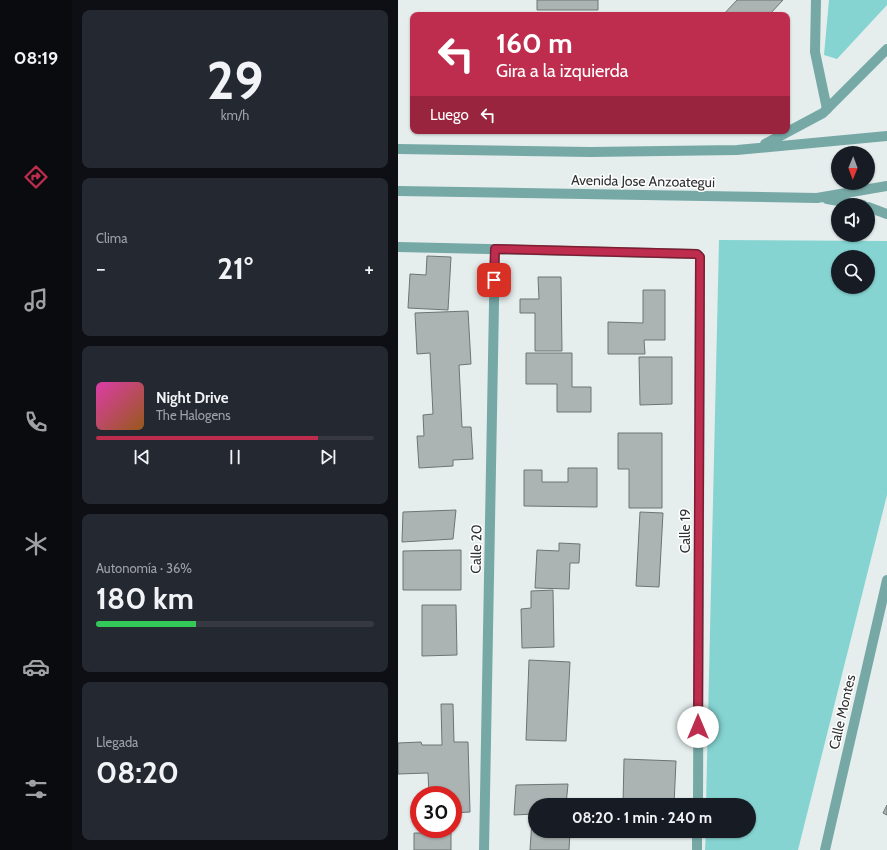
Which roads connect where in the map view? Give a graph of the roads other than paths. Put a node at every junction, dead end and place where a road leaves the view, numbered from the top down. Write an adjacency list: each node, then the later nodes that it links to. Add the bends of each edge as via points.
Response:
1 (816, 0): 3 (street, via 815,52)
2 (887, 50): 3 (street)
3 (827, 109): 4 (street)
4 (790, 131)
5 (785, 134): 7 (street)
6 (887, 136): 7 (street, Avenida Jose Anzoategui)
7 (760, 147): 8 (street, Avenida Jose Anzoategui, via 737,150 598,152)
8 (398, 149)
9 (887, 186): 11 (street, Avenida Jose Anzoategui)
10 (398, 191): 11 (street, Avenida Jose Anzoategui)
11 (817, 198): 12 (street)
12 (831, 200)
13 (875, 210): 14 (street)
14 (887, 214)
15 (398, 247): 16 (street)
16 (495, 249): 18 (street, Calle 19, via 697,254 700,257); 20 (street, Calle 20)
17 (887, 580): 22 (street, Calle Montes)
18 (698, 798)
19 (698, 838): 21 (street)
20 (484, 850)
21 (697, 850)
22 (825, 850)

